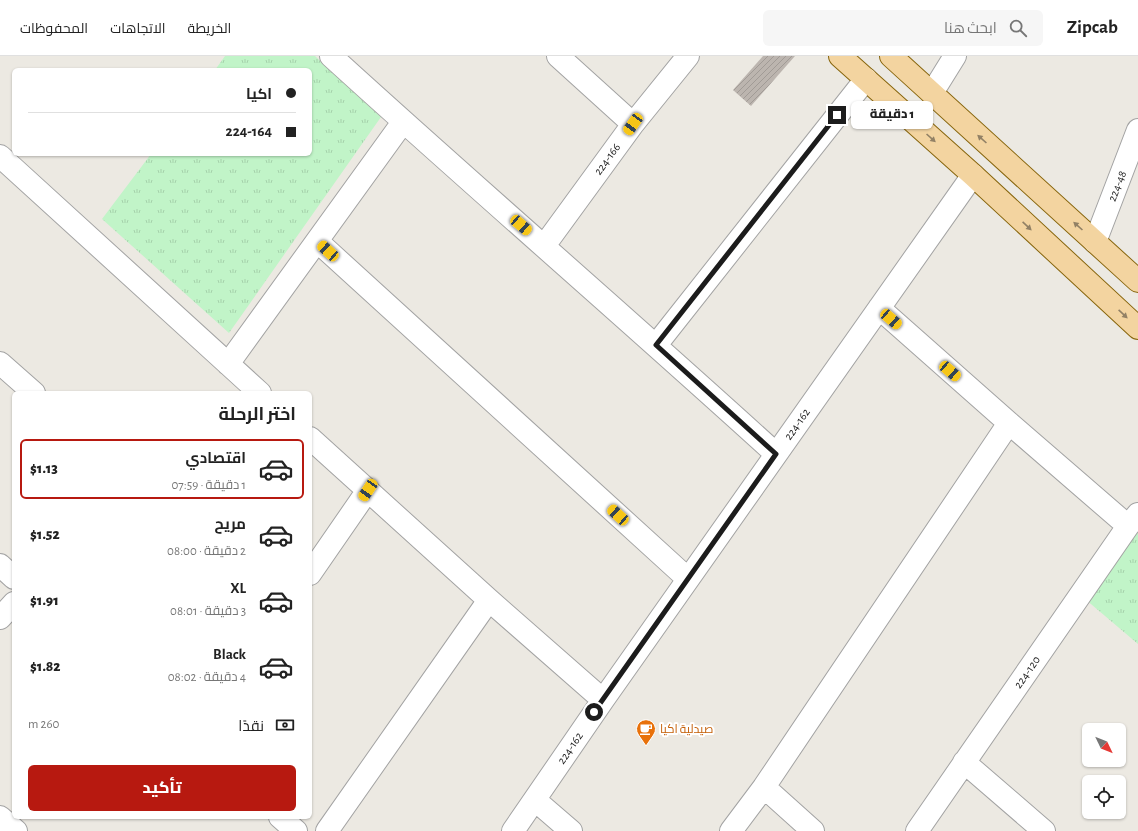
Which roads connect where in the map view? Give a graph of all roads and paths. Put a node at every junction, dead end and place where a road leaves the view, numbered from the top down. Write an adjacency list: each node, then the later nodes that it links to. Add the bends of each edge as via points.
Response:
1 (331, 56): 9 (street)
2 (558, 56): 10 (street)
3 (688, 56): 10 (street, 224-166)
4 (840, 56): 7 (main road)
5 (891, 56): 8 (main road)
6 (955, 56): 8 (street)
7 (866, 79): 13 (main road, one-way to 13); 20 (street)
8 (932, 93): 15 (main road, one-way to 8)
9 (403, 122): 14 (street); 16 (street)
10 (633, 124): 16 (street, 224-166)
11 (1138, 130): 15 (street, 224-48)
12 (0, 156): 22 (street)
13 (973, 175): 18 (street, 224-162); 19 (main road, one-way to 19)
14 (316, 240): 22 (street); 33 (street)
15 (1095, 242): 17 (main road)
16 (544, 246): 20 (street)
17 (1138, 281)
18 (879, 308): 25 (street); 27 (street, 224-162)
19 (1138, 328)
20 (656, 345): 27 (street)
21 (0, 363): 23 (street)
22 (228, 364): 24 (street)
23 (32, 391)
24 (258, 391)
25 (1009, 423): 29 (street); 39 (street)
26 (312, 440): 28 (street)
27 (776, 454): 33 (street, 224-162)
28 (368, 490): 31 (street); 34 (street)
29 (1133, 520): 38 (street, 224-120)
30 (0, 565): 32 (street)
31 (312, 571)
32 (12, 576)
33 (688, 579): 37 (street, 224-162)
34 (489, 600): 37 (street); 45 (street)
35 (12, 605): 36 (street)
36 (0, 618)
37 (602, 700): 40 (street, 224-162)
38 (964, 762): 50 (street, 224-120); 51 (street)
39 (764, 787): 48 (street); 49 (street)
40 (535, 800): 46 (street, 224-162); 47 (street)
41 (0, 817): 43 (street)
42 (282, 819): 44 (street)
43 (16, 831)
44 (296, 831)
45 (328, 831)
46 (513, 831)
47 (571, 831)
48 (732, 831)
49 (813, 831)
50 (917, 831)
51 (1044, 831)

